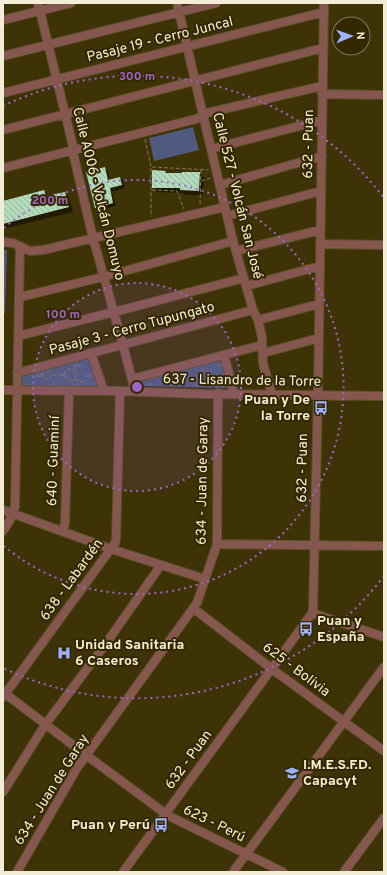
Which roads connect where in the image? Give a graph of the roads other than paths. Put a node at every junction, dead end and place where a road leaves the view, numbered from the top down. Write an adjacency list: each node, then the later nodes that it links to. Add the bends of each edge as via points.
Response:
1 (71, 3): 5 (street)
2 (177, 3): 6 (street, Calle 527 - Volcán San José)
3 (216, 3): 6 (street)
4 (324, 3): 7 (street, 632 - Puan)
5 (39, 7): 8 (street); 9 (street, Calle A006 - Volcán Domuyo)
6 (179, 12): 9 (street); 10 (street, Calle 527 - Volcán San José)
7 (324, 12): 10 (street, Pasaje 19 - Cerro Juncal); 11 (street, 632 - Puan)
8 (3, 20)
9 (49, 45): 12 (street); 13 (street, Calle A006 - Volcán Domuyo)
10 (187, 47): 13 (street, Pasaje 19 - Cerro Juncal); 14 (street, Calle 527 - Volcán San José)
11 (323, 48): 14 (street); 15 (street, 632 - Puan)
12 (3, 56)
13 (57, 79): 16 (street, Pasaje 19 - Cerro Juncal); 18 (street, Calle A006 - Volcán Domuyo)
14 (195, 81): 18 (street); 19 (street, Calle 527 - Volcán San José)
15 (322, 90): 17 (street); 19 (street); 20 (street, 632 - Puan)
16 (3, 93)
17 (384, 95)
18 (65, 114): 21 (street); 23 (street, Calle A006 - Volcán Domuyo)
19 (203, 115): 22 (street, Calle 527 - Volcán San José); 23 (street)
20 (322, 120): 22 (street); 24 (street, 632 - Puan)
21 (3, 130)
22 (211, 149): 26 (street, Calle 527 - Volcán San José)
23 (73, 151): 25 (street); 31 (street, Calle A006 - Volcán Domuyo)
24 (322, 156): 26 (street); 27 (street, 632 - Puan)
25 (3, 168)
26 (217, 177): 28 (street, Calle 527 - Volcán San José)
27 (321, 191): 29 (street); 30 (street, 632 - Puan)
28 (225, 207): 29 (street, Calle 527 - Volcán San José); 31 (street)
29 (227, 216): 32 (street, Calle 527 - Volcán San José)
30 (320, 230): 34 (street, 632 - Puan); 37 (street)
31 (93, 238): 36 (street, via 36,251); 39 (street, Calle A006 - Volcán Domuyo)
32 (233, 241): 37 (street, Calle 527 - Volcán San José); 39 (street)
33 (3, 242): 36 (street)
34 (320, 244): 35 (street); 38 (street, 632 - Puan)
35 (384, 245)
36 (20, 246): 42 (street)
37 (236, 251): 40 (street, Calle 527 - Volcán San José)
38 (320, 266): 41 (street); 43 (street, 632 - Puan)
39 (103, 277): 42 (street); 45 (street, Calle A006 - Volcán Domuyo)
40 (244, 278): 41 (street, Calle 527 - Volcán San José); 45 (street)
41 (246, 286): 44 (street, Calle 527 - Volcán San José)
42 (20, 297): 47 (street)
43 (319, 304): 46 (street); 48 (street, 632 - Puan)
44 (253, 310): 46 (street, Calle 527 - Volcán San José); 49 (street, Pasaje 3 - Cerro Tupungato)
45 (114, 312): 47 (street); 49 (street, Calle A006 - Volcán Domuyo)
46 (258, 320): 50 (street, Calle 527 - Volcán San José)
47 (18, 336): 53 (street)
48 (318, 338): 50 (street); 64 (street, 632 - Puan)
49 (123, 345): 51 (street, Pasaje 3 - Cerro Tupungato); 54 (street, Calle A006 - Volcán Domuyo)
50 (262, 349): 52 (street); 63 (street, Calle 527 - Volcán San José, via 263,364)
51 (91, 353): 53 (street, Pasaje 3 - Cerro Tupungato); 58 (street)
52 (224, 355): 54 (street); 62 (street)
53 (17, 373): 56 (street)
54 (132, 379): 60 (street, Calle A006 - Volcán Domuyo)
55 (3, 390): 56 (street, 637 - Lisandro de la Torre)
56 (17, 391): 57 (street, 637 - Lisandro de la Torre); 67 (street)
57 (69, 391): 58 (street, 637 - Lisandro de la Torre); 69 (street, 640 - Guaminí)
58 (104, 391): 59 (street, 637 - Lisandro de la Torre)
59 (120, 391): 60 (street, 637 - Lisandro de la Torre); 73 (street, 638 - Labardén, via 116,540)
60 (135, 391): 61 (street, 637 - Lisandro de la Torre)
61 (218, 393): 62 (street, 637 - Lisandro de la Torre); 70 (street, 634 - Juan de Garay)
62 (234, 394): 63 (street, 637 - Lisandro de la Torre)
63 (272, 394): 64 (street, 637 - Lisandro de la Torre)
64 (318, 395): 65 (street, 637 - Lisandro de la Torre); 71 (street, 632 - Puan)
65 (384, 396)
66 (3, 510): 67 (street)
67 (14, 514): 68 (street); 69 (street)
68 (3, 531)
69 (63, 531): 73 (street)
70 (217, 544): 71 (street); 75 (street, 634 - Juan de Garay)
71 (315, 545): 72 (street); 77 (street, 632 - Puan)
72 (384, 546)
73 (111, 549): 74 (street); 81 (street, 638 - Labardén)
74 (161, 565): 75 (street); 83 (street)
75 (205, 579): 76 (street, 634 - Juan de Garay)
76 (193, 608): 80 (street, 625 - Bolivia); 85 (street, 634 - Juan de Garay)
77 (312, 613): 78 (street); 80 (street, 632 - Puan)
78 (384, 637)
79 (384, 667): 82 (street)
80 (272, 669): 82 (street, 625 - Bolivia); 87 (street, 632 - Puan)
81 (4, 695): 83 (street, 623 - Perú)
82 (343, 722): 84 (street, 625 - Bolivia); 89 (street)
83 (45, 725): 85 (street, 623 - Perú); 86 (street)
84 (384, 751)
85 (86, 756): 87 (street, 623 - Perú); 90 (street, 634 - Juan de Garay)
86 (3, 792)
87 (166, 814): 89 (street, 623 - Perú); 91 (street, 632 - Puan)
88 (384, 818): 94 (street)
89 (247, 854): 92 (street); 93 (street, 623 - Perú)
90 (17, 872)
91 (123, 872)
92 (233, 872)
93 (283, 872)
94 (344, 872)

